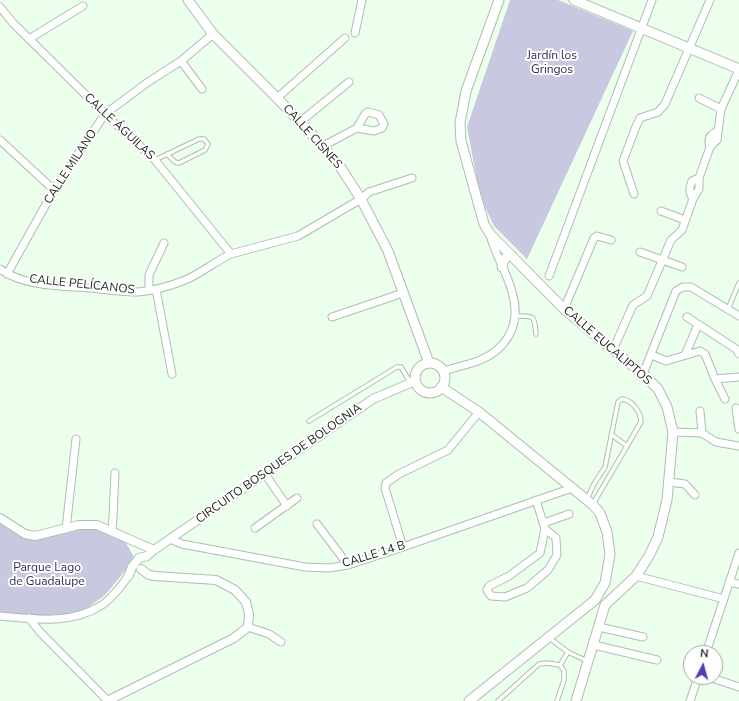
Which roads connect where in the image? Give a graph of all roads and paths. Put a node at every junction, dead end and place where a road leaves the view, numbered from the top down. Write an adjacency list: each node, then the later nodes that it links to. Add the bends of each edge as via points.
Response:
1 (188, 0): 13 (main road, CALLE CISNES)
2 (362, 0): 12 (street)
3 (494, 0): 32 (main road, via 456,106 455,141 463,174)
4 (499, 0): 32 (main road, via 462,108 461,141)
5 (505, 0): 32 (main road, via 471,91 467,110 466,140 474,171)
6 (574, 0): 11 (main road)
7 (652, 0): 11 (street)
8 (710, 0): 16 (street)
9 (83, 6): 15 (street)
10 (0, 7): 15 (street, CALLE ÁGUILAS)
11 (642, 28): 16 (main road); 49 (street)
12 (355, 33)
13 (213, 34): 17 (street, CALLE MILANO); 21 (main road, CALLE CISNES)
14 (345, 38): 21 (street)
15 (29, 39): 24 (street, CALLE ÁGUILAS)
16 (689, 48): 18 (main road); 34 (street, via 664,104 658,112 640,118 635,129 623,161)
17 (181, 61): 20 (street); 24 (street, CALLE MILANO)
18 (739, 70): 23 (street)
19 (350, 82): 25 (street)
20 (202, 89)
21 (277, 98): 25 (main road, CALLE CISNES)
22 (699, 98): 23 (street)
23 (721, 109): 37 (street, via 717,140 710,147 699,178 699,189)
24 (105, 114): 30 (street, CALLE ÁGUILAS); 33 (street, CALLE MILANO)
25 (300, 122): 28 (main road, CALLE CISNES)
26 (357, 128): 28 (street)
27 (0, 140): 33 (street)
28 (323, 146): 35 (main road, CALLE CISNES)
29 (167, 154): 29 (lane, via 200,138 208,144 205,150 178,163); 30 (lane)
30 (155, 160): 42 (street, CALLE ÁGUILAS)
31 (412, 178): 35 (street, CALLE PELÍCANOS, via 369,192)
32 (472, 183): 38 (main road, via 484,224)
33 (54, 190): 48 (street, CALLE MILANO)
34 (634, 194)
35 (361, 199): 42 (street, CALLE PELÍCANOS, via 298,236); 52 (main road, CALLE CISNES, via 388,251)
36 (661, 211): 37 (street)
37 (685, 220): 44 (street, via 682,230 670,240)
38 (490, 234): 43 (main road, CALLE EUCALIPTOS); 45 (street)
39 (611, 240): 53 (street, via 597,236 594,238)
40 (164, 243): 51 (street, via 149,275)
41 (640, 252): 44 (street)
42 (231, 254): 51 (street, CALLE PELÍCANOS, via 188,279)
43 (513, 257): 45 (main road, via 507,256); 53 (main road, CALLE EUCALIPTOS)
44 (662, 260): 46 (street); 61 (street, via 647,296 633,305)
45 (502, 267): 55 (street, via 512,291)
46 (682, 267)
47 (0, 269): 48 (street, CALLE PELÍCANOS)
48 (7, 274): 51 (street, CALLE PELÍCANOS, via 47,284 139,292)
49 (549, 276)
50 (739, 283): 54 (lane)
51 (152, 289): 67 (street)
52 (403, 293): 57 (street); 65 (main road, CALLE CISNES)
53 (564, 309): 61 (main road, CALLE EUCALIPTOS)
54 (728, 309): 56 (street); 63 (street, via 691,287 682,287 676,291)
55 (516, 316): 60 (lane, via 532,317); 66 (street, via 504,344 492,354)
56 (739, 316)
57 (332, 317)
58 (687, 317): 59 (street)
59 (698, 325): 62 (street, via 736,349); 64 (street)
60 (536, 334)
61 (612, 350): 68 (main road, CALLE EUCALIPTOS)
62 (739, 354)
63 (652, 355): 64 (street, via 666,361); 68 (street)
64 (685, 355): 70 (street, via 700,351 705,354)
65 (429, 363): 66 (main road, via 437,365); 71 (main road, via 418,368)
66 (443, 371): 72 (main road, via 445,379)
67 (172, 374)
68 (643, 374): 79 (main road, CALLE EUCALIPTOS, via 658,389 668,407)
69 (739, 376): 70 (street)
70 (715, 379): 73 (street)
71 (413, 382): 72 (main road, via 428,392 437,391); 77 (lane, via 400,367 397,367); 86 (street, CIRCUITO BOSQUES DE BOLOGNIA, via 373,399)
72 (441, 387): 76 (main road)
73 (725, 399)
74 (736, 408): 78 (street)
75 (700, 411): 80 (street)
76 (479, 412): 88 (main road); 102 (street, via 448,450 386,483)
77 (309, 421)
78 (739, 429)
79 (673, 432): 80 (street); 87 (main road, CALLE EUCALIPTOS)
80 (702, 433): 84 (street, via 716,442)
81 (612, 435): 83 (lane); 83 (lane, via 618,402 626,400 635,408 641,420); 92 (lane, via 605,467 594,484)
82 (76, 439): 99 (street)
83 (627, 446): 92 (lane)
84 (739, 446)
85 (115, 473): 100 (street)
86 (265, 474): 93 (street); 101 (street, CIRCUITO BOSQUES DE BOLOGNIA)
87 (668, 482): 89 (street, via 685,484); 108 (main road, CALLE EUCALIPTOS, via 667,500 658,537)
88 (572, 488): 91 (street, CALLE 14 B); 92 (main road)
89 (695, 495)
90 (297, 498): 93 (street)
91 (536, 500): 97 (street); 102 (street, CALLE 14 B)
92 (590, 503): 112 (main road, via 600,513 607,532 610,554 605,583)
93 (287, 506): 98 (street)
94 (569, 514): 97 (street)
95 (0, 518): 99 (street, via 18,531 35,536)
96 (317, 524): 105 (street)
97 (544, 526): 97 (street, via 540,553 510,576 489,586 487,590 492,596 505,596 527,588 548,570 557,555 556,538)
98 (255, 528)
99 (66, 529): 100 (street, via 87,524)
100 (112, 530): 103 (street)
101 (170, 539): 103 (street, CIRCUITO BOSQUES DE BOLOGNIA); 105 (street, CALLE 14 B, via 182,544 304,567 329,568)
102 (403, 547): 105 (street, CALLE 14 B)
103 (150, 553): 106 (street); 107 (street, CIRCUITO BOSQUES DE BOLOGNIA, via 139,558)
104 (739, 553): 109 (street)
105 (348, 565)
106 (141, 569): 107 (street, CIRCUITO BOSQUES DE BOLOGNIA); 116 (street, via 155,576 216,580 235,590 246,602 249,614)
107 (129, 575): 115 (street, CIRCUITO BOSQUES DE BOLOGNIA, via 103,604 87,613 67,619)
108 (636, 576): 111 (street); 113 (main road, CALLE EUCALIPTOS)
109 (729, 582): 110 (street); 111 (street)
110 (739, 584)
111 (724, 599): 122 (street)
112 (595, 600): 113 (main road); 119 (main road)
113 (605, 605): 117 (main road)
114 (0, 616): 115 (street, CIRCUITO BOSQUES DE BOLOGNIA)
115 (30, 618): 130 (street, via 40,632)
116 (248, 627): 120 (street, via 270,634); 130 (street, via 234,638)
117 (599, 627): 118 (street); 121 (main road)
118 (643, 636)
119 (547, 637): 123 (lane); 131 (main road)
120 (281, 642)
121 (594, 645): 124 (street); 125 (main road)
122 (709, 645)
123 (568, 652): 125 (lane); 126 (lane)
124 (657, 660)
125 (589, 661): 134 (main road)
126 (560, 665): 132 (lane, via 547,662 539,664); 133 (lane, via 564,671 564,680)
127 (723, 682): 129 (street)
128 (695, 685): 135 (street)
129 (739, 687)
130 (108, 701)
131 (469, 701)
132 (498, 701)
133 (557, 701)
134 (576, 701)
135 (690, 701)

